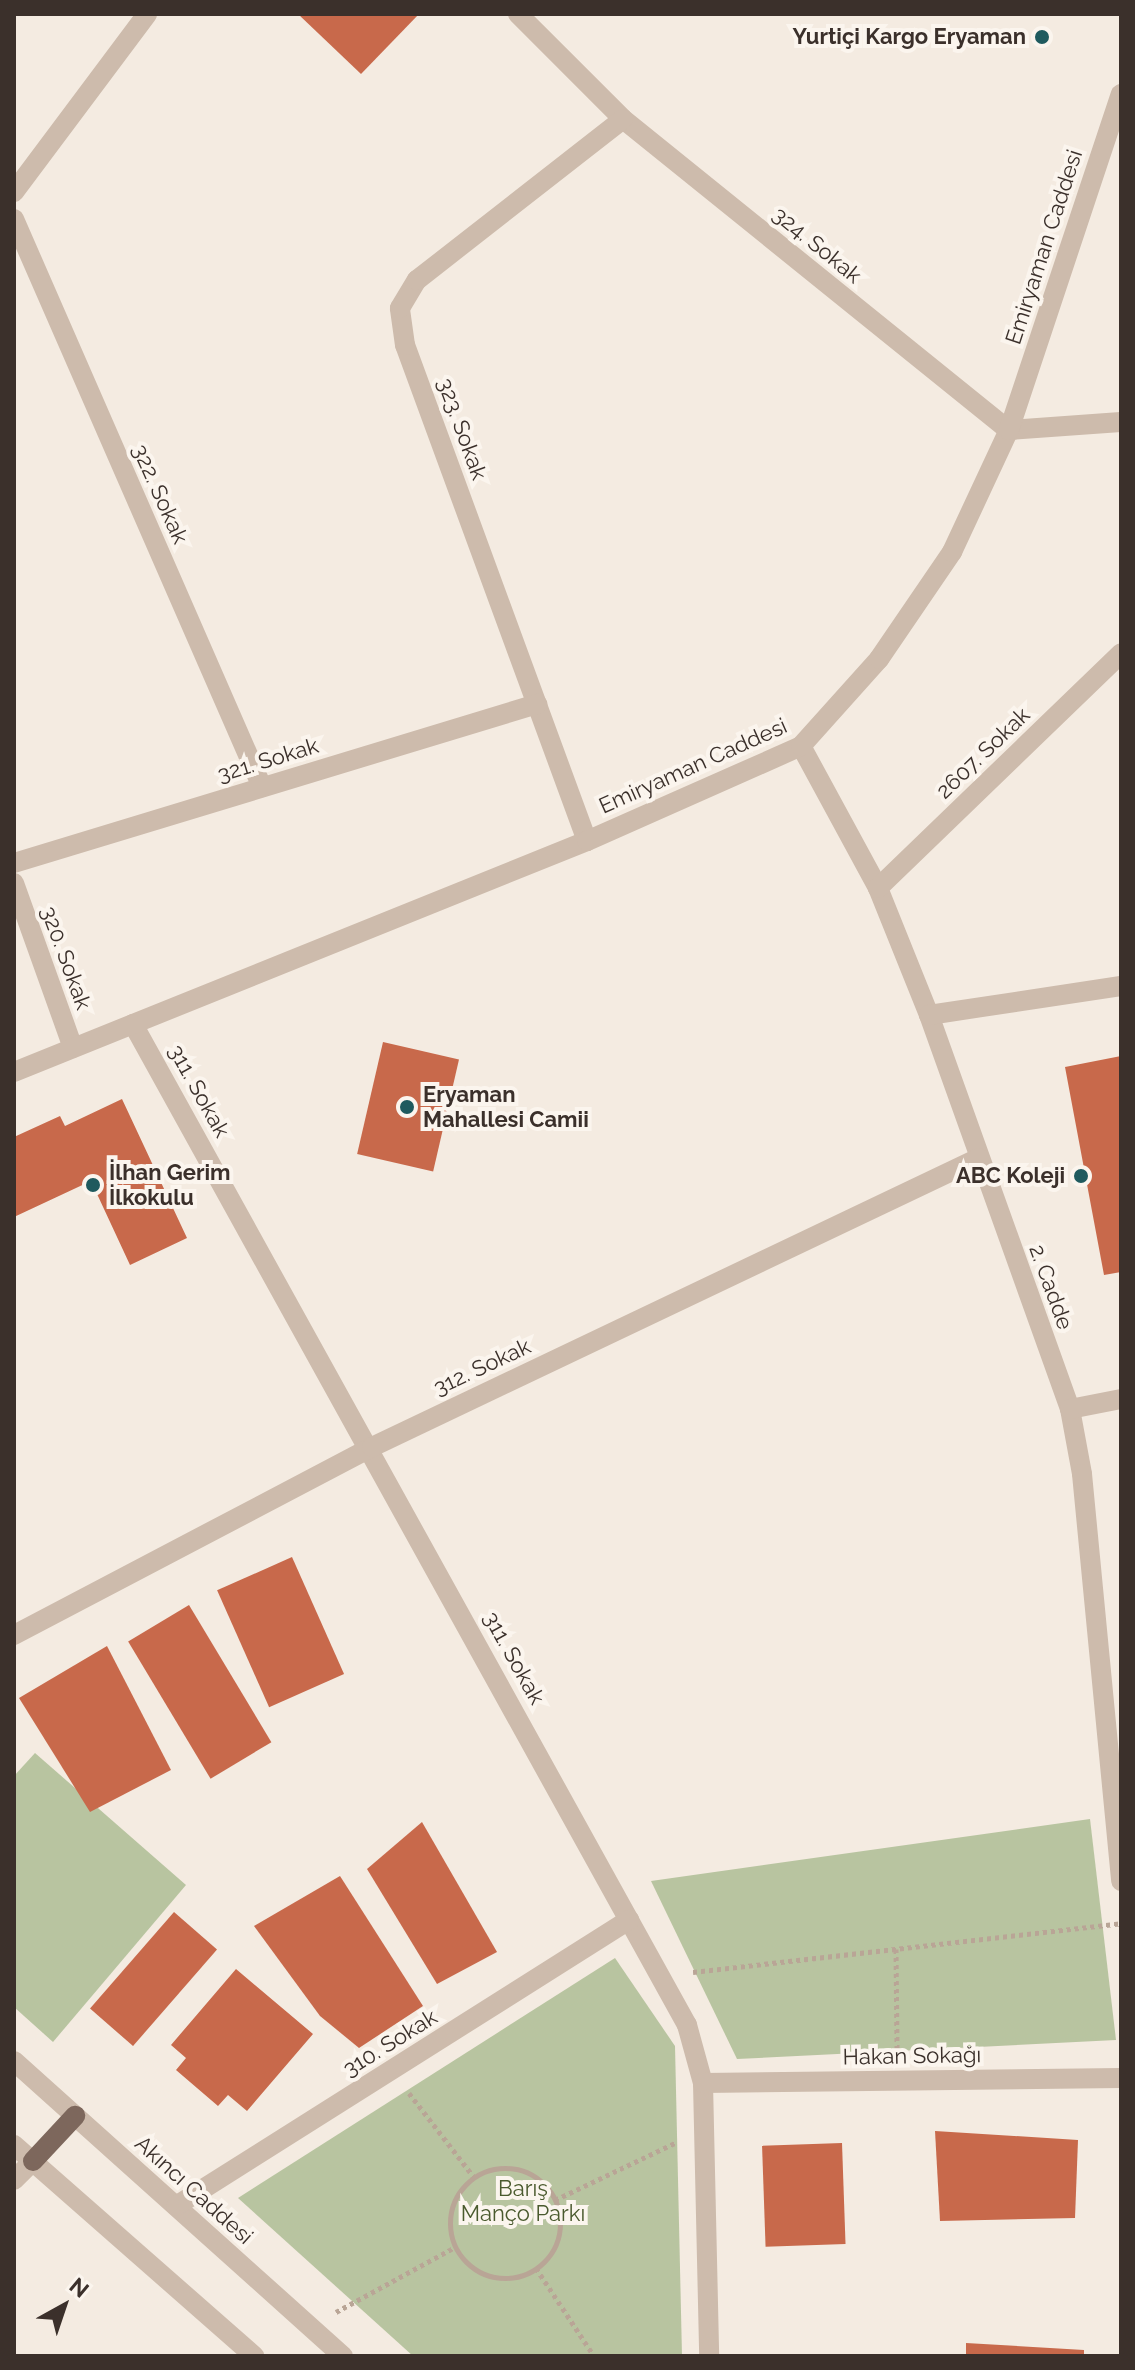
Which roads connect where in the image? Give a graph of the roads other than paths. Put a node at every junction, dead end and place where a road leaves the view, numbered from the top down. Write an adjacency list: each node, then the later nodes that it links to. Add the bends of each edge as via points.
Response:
1 (147, 14): 5 (street)
2 (518, 14): 4 (street, 324. Sokak)
3 (1121, 94): 8 (street, Emiryaman Caddesi)
4 (623, 119): 8 (street, 324. Sokak); 10 (street, 323. Sokak, via 417,280 400,308 405,345)
5 (14, 192)
6 (14, 219): 12 (street, 322. Sokak)
7 (1121, 422): 8 (street)
8 (1009, 430): 11 (street, Emiryaman Caddesi, via 952,552 879,659)
9 (1121, 653): 16 (street, 2607. Sokak)
10 (537, 704): 12 (street, 321. Sokak); 13 (street, 323. Sokak)
11 (801, 746): 13 (street, Emiryaman Caddesi); 16 (street, 2. Cadde)
12 (262, 787): 14 (street, 321. Sokak)
13 (587, 841): 19 (street, Emiryaman Caddesi)
14 (14, 863)
15 (14, 883): 20 (street, 320. Sokak)
16 (878, 888): 18 (street, 2. Cadde)
17 (1121, 986): 18 (street)
18 (929, 1015): 22 (street, 2. Cadde)
19 (133, 1024): 20 (street, Emiryaman Caddesi); 25 (street, 311. Sokak)
20 (73, 1048): 21 (street, Emiryaman Caddesi)
21 (14, 1072)
22 (979, 1158): 24 (street, 2. Cadde); 25 (street, 312. Sokak)
23 (1121, 1399): 24 (street)
24 (1070, 1409): 27 (street, 2. Cadde, via 1082,1474)
25 (372, 1447): 26 (street, 312. Sokak); 28 (street, 311. Sokak)
26 (14, 1635)
27 (1121, 1881)
28 (629, 1920): 31 (street, 311. Sokak, via 687,2025); 36 (street, 310. Sokak)
29 (14, 2061): 32 (street, Akıncı Caddesi)
30 (1121, 2078): 31 (street, Hakan Sokağı)
31 (703, 2083): 39 (street, 311. Sokak)
32 (75, 2116): 34 (main road); 36 (street, Akıncı Caddesi)
33 (14, 2145): 34 (street)
34 (33, 2161): 35 (street); 37 (street)
35 (14, 2180)
36 (176, 2206): 38 (street, Akıncı Caddesi)
37 (254, 2356)
38 (343, 2356)
39 (709, 2356)

